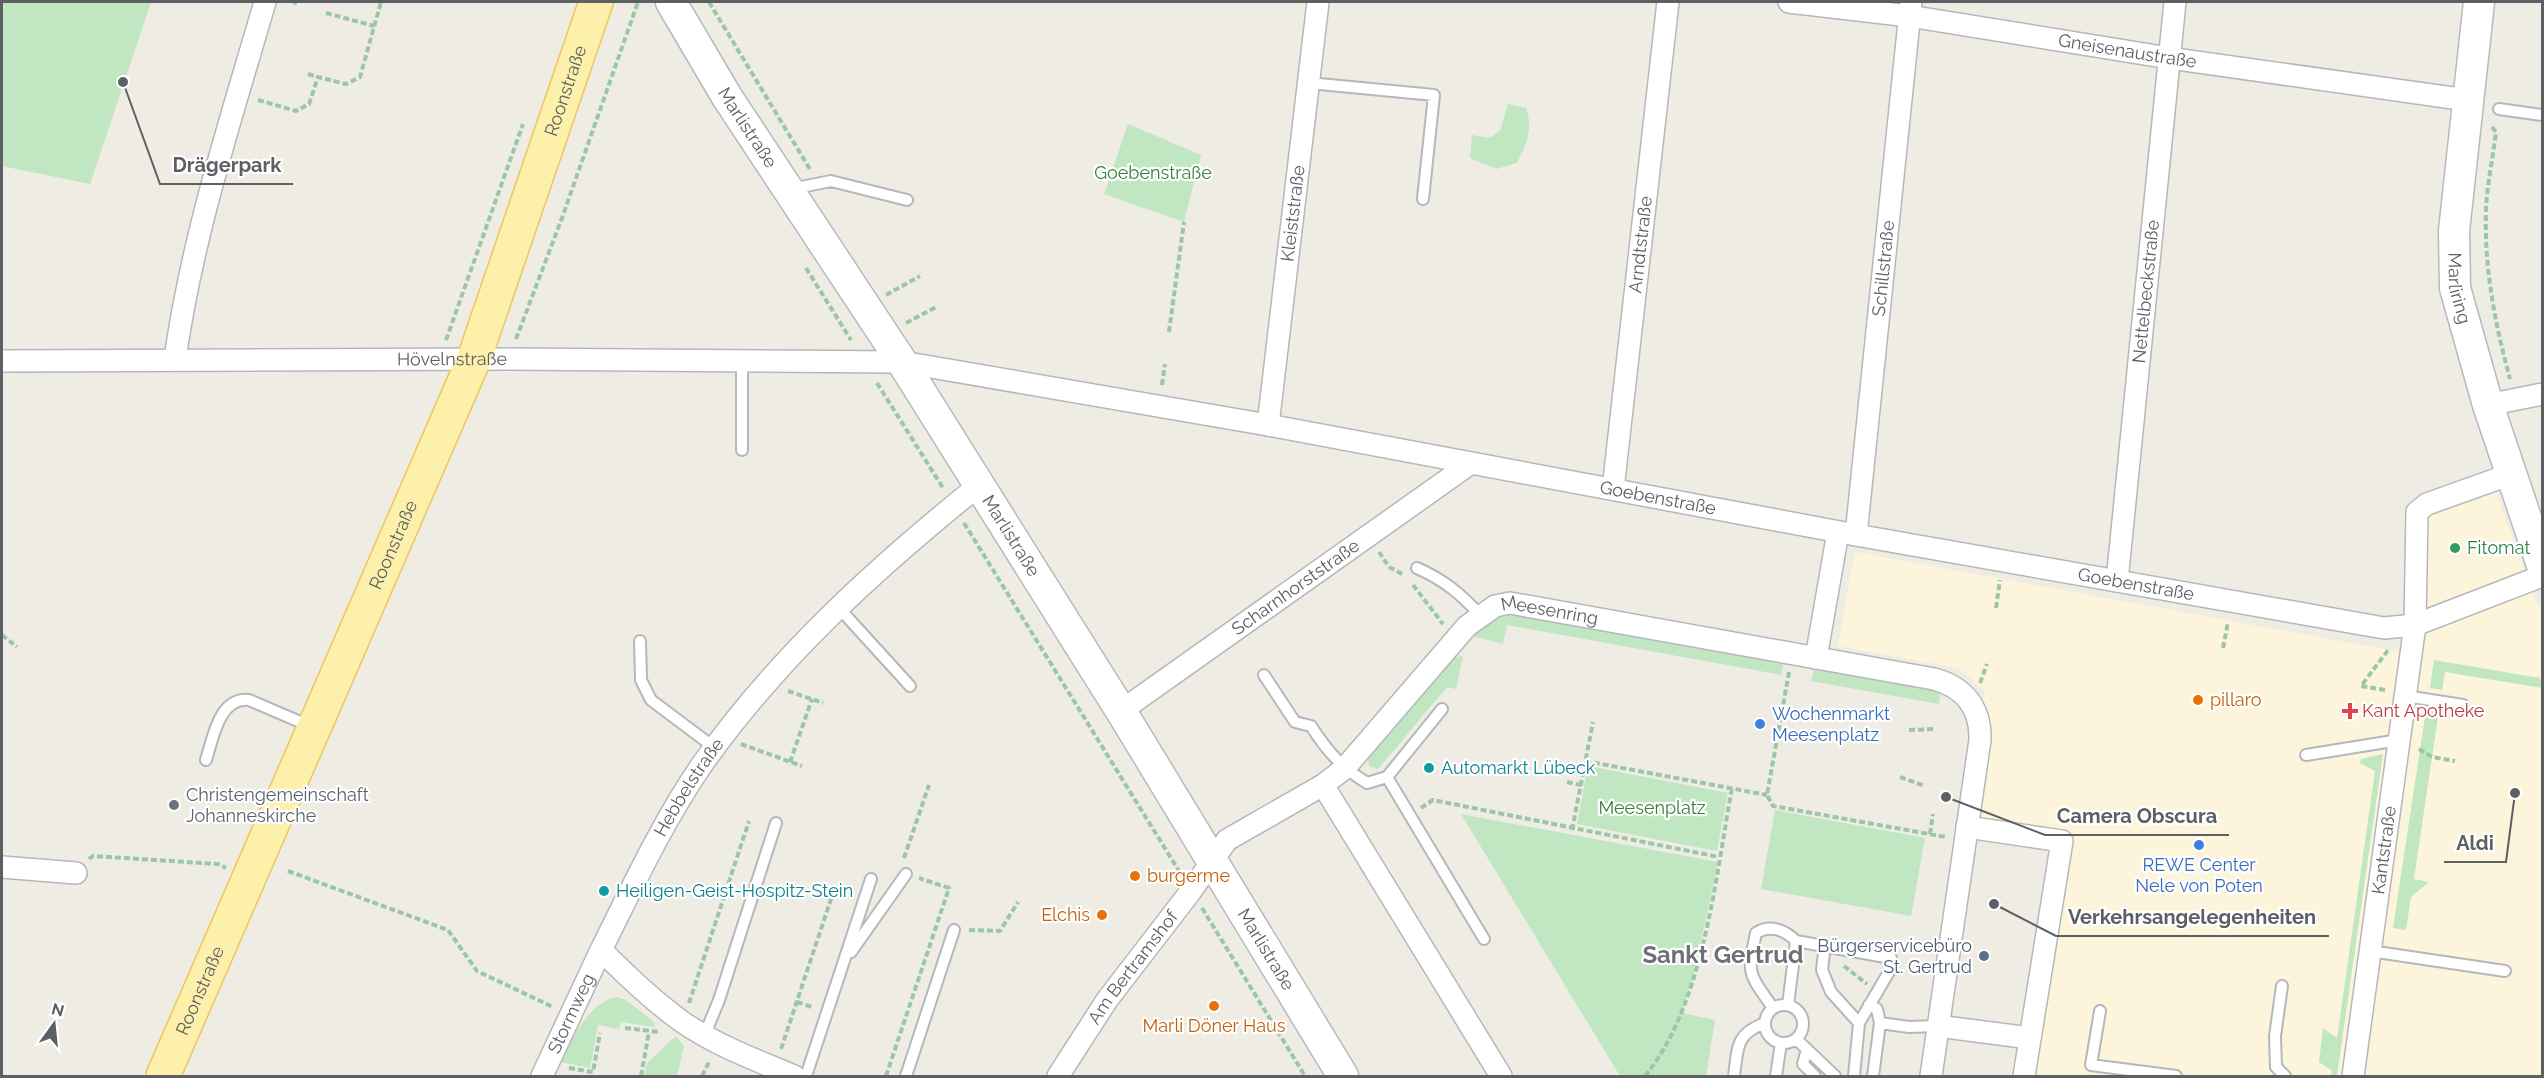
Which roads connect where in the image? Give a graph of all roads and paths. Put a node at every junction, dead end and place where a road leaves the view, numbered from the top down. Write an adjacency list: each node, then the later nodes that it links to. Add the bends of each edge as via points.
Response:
1 (265, 2): 18 (street)
2 (381, 2): 13 (path)
3 (596, 2): 36 (main road, Roonstraße)
4 (638, 2): 31 (path)
5 (671, 2): 24 (main road, Marlistraße)
6 (1318, 2): 17 (street, Kleiststraße)
7 (1668, 2): 47 (street, Arndtstraße)
8 (1789, 2): 11 (street, Gneisenaustraße)
9 (2175, 2): 14 (street, Nettelbeckstraße)
10 (2479, 2): 19 (main road, Marliring)
11 (1910, 9): 14 (street, Gneisenaustraße); 48 (street, Schillstraße)
12 (326, 13): 13 (path)
13 (374, 26): 16 (path, via 360,77 346,84)
14 (2169, 58): 19 (street, Gneisenaustraße); 53 (street, Nettelbeckstraße)
15 (308, 74): 16 (path)
16 (318, 77): 18 (path, via 309,104 296,111)
17 (1309, 82): 26 (lane, via 1434,95); 42 (street, Kleiststraße)
18 (238, 94): 35 (street, via 211,189)
19 (2467, 100): 41 (main road, Marliring, via 2454,231 2455,288)
20 (2499, 109): 22 (lane)
21 (527, 114): 33 (path)
22 (2542, 115)
23 (2496, 132): 41 (path, via 2486,209 2487,260)
24 (788, 189): 25 (lane, via 831,181); 39 (main road, Marlistraße)
25 (907, 200)
26 (1423, 200)
27 (1184, 222): 34 (path)
28 (920, 276): 29 (path)
29 (885, 296)
30 (938, 306): 32 (path)
31 (523, 323)
32 (903, 325)
33 (451, 327)
34 (1169, 332)
35 (175, 359): 36 (street, Hövelnstraße); 38 (street, Hövelnstraße)
36 (474, 359): 37 (street, Hövelnstraße); 76 (main road, Roonstraße)
37 (742, 360): 39 (street, Hövelnstraße); 43 (lane)
38 (2, 361)
39 (902, 362): 42 (street, Goebenstraße); 46 (main road, Marlistraße)
40 (2542, 394): 41 (street)
41 (2502, 402): 45 (main road, Marliring)
42 (1268, 425): 44 (street, Goebenstraße)
43 (742, 450)
44 (1471, 463): 47 (street, Goebenstraße); 74 (street, Scharnhorststraße)
45 (2511, 474): 50 (main road, Marliring); 58 (street, via 2427,504 2417,512)
46 (978, 486): 55 (street, Hebbelstraße, via 873,573); 74 (main road, Marlistraße)
47 (1613, 489): 48 (street, Goebenstraße)
48 (1847, 534): 49 (street, Goebenstraße); 65 (street)
49 (2003, 561): 53 (street, Goebenstraße); 56 (path)
50 (2542, 565)
51 (1417, 568): 57 (lane, via 1447,583)
52 (2542, 576): 58 (street, Goebenstraße)
53 (2116, 581): 54 (street, Goebenstraße)
54 (2231, 601): 58 (street, Goebenstraße, via 2384,628); 63 (path)
55 (839, 608): 67 (street, Hebbelstraße); 68 (lane)
56 (1996, 608)
57 (1481, 616): 64 (street, Meesenring, via 1495,606 1510,603); 87 (street, Meesenring, via 1454,639)
58 (2415, 625): 69 (street, Kantstraße)
59 (2, 635): 62 (path)
60 (640, 641): 79 (lane, via 641,680 651,700)
61 (2392, 645): 69 (path, via 2361,686)
62 (17, 647)
63 (2223, 648)
64 (1792, 654): 65 (street, Meesenring); 96 (path)
65 (1816, 658): 103 (street, Meesenring, via 1934,679 1951,684 1967,698 1978,714 1981,732)
66 (1264, 675): 87 (lane, via 1295,722 1311,726)
67 (772, 678): 70 (path, via 783,689); 79 (street, Hebbelstraße)
68 (910, 686)
69 (2400, 694): 72 (lane); 80 (street, Kantstraße)
70 (812, 699): 71 (path); 85 (path)
71 (823, 703)
72 (2463, 705)
73 (1442, 710): 88 (lane)
74 (1121, 711): 105 (main road, Marlistraße)
75 (1593, 722): 83 (path)
76 (314, 728): 82 (lane, via 239,699 227,707 219,720); 110 (main road, Roonstraße)
77 (1934, 729): 78 (path)
78 (1909, 730)
79 (721, 740): 85 (path); 118 (street, Hebbelstraße, via 647,858)
80 (2408, 744): 81 (lane); 84 (path, via 2432,757); 119 (street, Kantstraße)
81 (2306, 755)
82 (206, 760)
83 (1585, 761): 93 (path); 95 (path)
84 (2455, 761)
85 (790, 762): 86 (path)
86 (802, 766)
87 (1344, 769): 88 (lane, via 1367,783); 92 (street, Meesenring)
88 (1388, 777): 98 (lane)
89 (1900, 777): 94 (path)
90 (1567, 782): 93 (path)
91 (929, 785): 109 (path, via 900,872)
92 (1323, 785): 105 (street, Meesenring, via 1227,840); 151 (street)
93 (1581, 785): 101 (path)
94 (1924, 786)
95 (1732, 788): 96 (path); 104 (path)
96 (1767, 795): 102 (path, via 1773,806)
97 (1934, 814): 102 (path)
98 (1411, 816): 101 (path, via 1433,801); 115 (lane)
99 (749, 821): 128 (path)
100 (776, 824): 136 (lane)
101 (1572, 830): 104 (path)
102 (1930, 834): 103 (path)
103 (1966, 834): 132 (street, Meesenring); 138 (street, via 2062,841)
104 (1719, 857): 152 (path, via 1682,1014)
105 (1212, 861): 148 (street, Am Bertramshof, via 1107,999); 150 (main road, Marlistraße)
106 (2, 867): 108 (street)
107 (288, 871): 127 (path, via 448,930 477,971)
108 (76, 873): 110 (path, via 93,856 218,864)
109 (906, 874): 120 (lane); 146 (path, via 949,888)
110 (249, 877): 143 (main road, Roonstraße)
111 (871, 879): 120 (lane)
112 (834, 890): 142 (path)
113 (1018, 902): 114 (path, via 1000,931)
114 (954, 930): 147 (lane)
115 (1484, 939)
116 (1796, 941): 117 (lane); 123 (lane); 125 (lane, via 1786,931 1764,928 1756,933 1749,967 1751,979)
117 (1825, 944): 124 (lane, via 1891,958 1893,965); 130 (lane, via 1822,970 1831,992)
118 (601, 950): 127 (street, Stormweg); 128 (street, via 639,988)
119 (2370, 951): 121 (lane); 163 (street, Kantstraße)
120 (844, 962): 145 (lane)
121 (2505, 971)
122 (2282, 986): 162 (lane, via 2275,1036 2276,1067)
123 (1788, 1005): 125 (lane); 137 (lane, via 1797,1009 1804,1023)
124 (1869, 1005): 130 (lane); 131 (lane, via 1877,1009)
125 (1773, 1008): 129 (lane)
126 (2100, 1011): 161 (lane, via 2091,1065)
127 (570, 1015): 141 (street, Stormweg)
128 (683, 1022): 136 (street)
129 (1765, 1023): 139 (lane, via 1767,1032); 153 (lane, via 1750,1028 1739,1040)
130 (1859, 1023): 157 (lane)
131 (1880, 1023): 132 (lane); 158 (lane)
132 (1938, 1026): 138 (street); 159 (street, Meesenring)
133 (1277, 1031): 149 (path)
134 (649, 1032): 144 (path)
135 (600, 1033): 141 (path, via 593,1072)
136 (705, 1034): 142 (street)
137 (1796, 1038): 139 (lane); 140 (lane)
138 (2030, 1038): 160 (street)
139 (1781, 1043): 154 (lane)
140 (1807, 1049): 155 (lane, via 1803,1064); 156 (lane)
141 (545, 1071)
142 (784, 1072)
143 (163, 1077)
144 (641, 1077)
145 (806, 1077)
146 (886, 1077)
147 (906, 1077)
148 (1058, 1077)
149 (1305, 1077)
150 (1343, 1077)
151 (1502, 1077)
152 (1645, 1077)
153 (1734, 1077)
154 (1776, 1077)
155 (1815, 1077)
156 (1835, 1077)
157 (1854, 1077)
158 (1873, 1077)
159 (1931, 1077)
160 (2024, 1077)
161 (2176, 1077)
162 (2285, 1077)
163 (2353, 1077)

